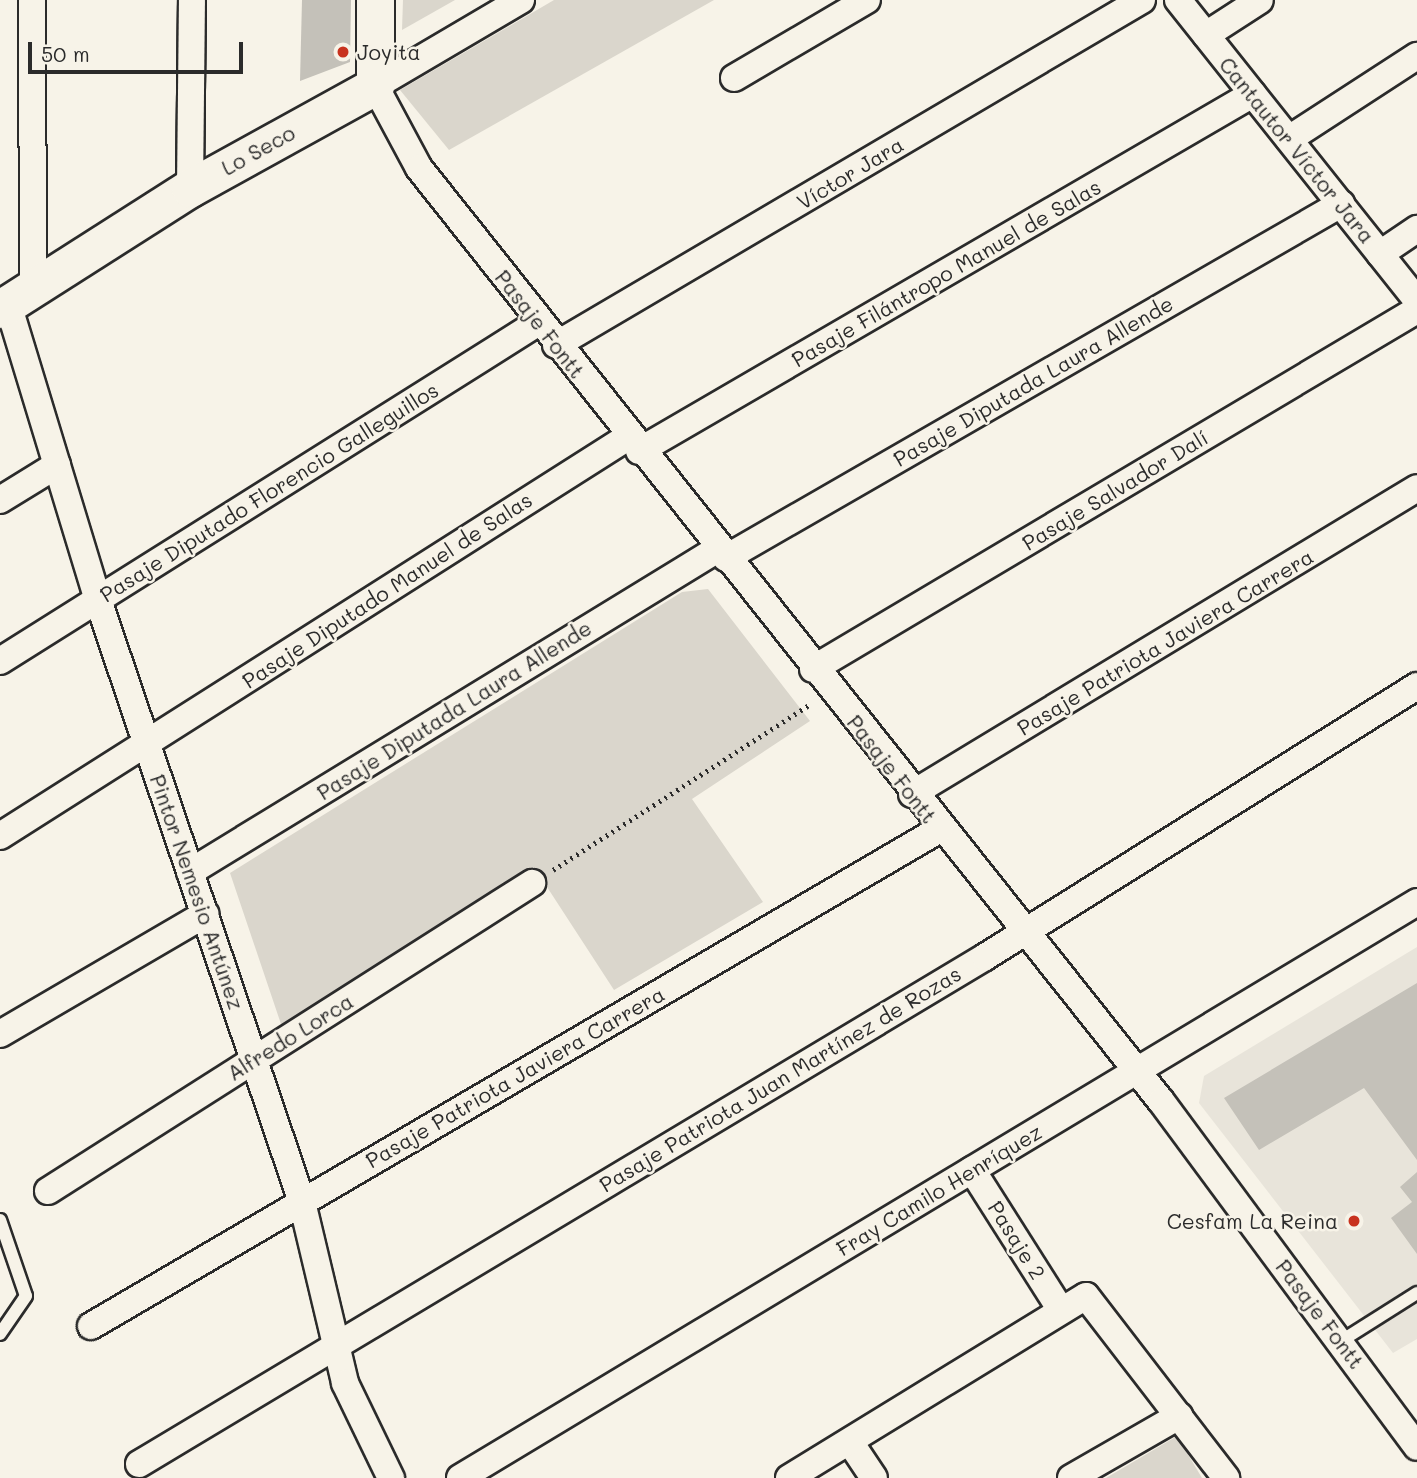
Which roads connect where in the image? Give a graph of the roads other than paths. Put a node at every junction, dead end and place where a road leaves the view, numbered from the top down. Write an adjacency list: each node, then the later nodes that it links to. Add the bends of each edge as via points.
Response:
1 (32, 0): 20 (street, Pintor Nemesio Antúnez)
2 (192, 0): 16 (street)
3 (374, 0): 13 (main road)
4 (521, 0): 13 (street, Lo Seco)
5 (867, 0): 9 (street)
6 (1142, 0): 24 (street, Víctor Jara)
7 (1178, 0): 10 (street, Cantautor Víctor Jara)
8 (1260, 0): 10 (street)
9 (832, 8): 12 (street)
10 (1206, 35): 14 (street, Cantautor Víctor Jara)
11 (1417, 56): 15 (street)
12 (734, 78)
13 (375, 86): 16 (main road, Lo Seco); 23 (street, Pasaje Fontt, via 419,168)
14 (1253, 94): 15 (street, Cantautor Víctor Jara); 25 (street, Pasaje Filántropo Manuel de Salas)
15 (1289, 139): 17 (street, Cantautor Víctor Jara)
16 (190, 188): 20 (main road, Lo Seco)
17 (1341, 204): 19 (street, Cantautor Víctor Jara); 29 (street, Pasaje Diputada Laura Allende)
18 (1417, 229): 19 (street)
19 (1380, 254): 21 (street, Cantautor Víctor Jara)
20 (14, 300): 26 (street, Pintor Nemesio Antúnez)
21 (1417, 300)
22 (1417, 310): 32 (street, Pasaje Salvador Dalí)
23 (539, 322): 24 (street, Pasaje Fontt); 30 (street, Pasaje Diputado Florencio Galleguillos)
24 (556, 345): 25 (street, Pasaje Fontt)
25 (633, 444): 29 (street, Pasaje Fontt); 34 (street, Pasaje Diputado Manuel de Salas)
26 (57, 465): 28 (street); 30 (street, Pintor Nemesio Antúnez)
27 (1417, 488): 35 (street, Pasaje Patriota Javiera Carrera)
28 (0, 499)
29 (722, 554): 32 (street, Pasaje Fontt); 38 (street, Pasaje Diputada Laura Allende)
30 (98, 600): 31 (street, Pasaje Diputado Florencio Galleguillos); 34 (street, Pintor Nemesio Antúnez)
31 (0, 661)
32 (813, 669): 35 (street, Pasaje Fontt)
33 (1417, 687): 42 (street, Pasaje Patriota Juan Martínez de Rozas)
34 (147, 743): 37 (street, Pasaje Diputado Manuel de Salas); 38 (street, Pintor Nemesio Antúnez)
35 (912, 794): 36 (street, Pasaje Fontt)
36 (940, 829): 42 (street, Pasaje Fontt); 48 (street, Pasaje Patriota Javiera Carrera)
37 (0, 836)
38 (190, 872): 41 (street, Pintor Nemesio Antúnez)
39 (532, 884): 44 (street, Alfredo Lorca)
40 (1417, 903): 45 (street, Fray Camilo Henríquez)
41 (205, 914): 43 (street); 44 (street, Pintor Nemesio Antúnez)
42 (1023, 933): 45 (street, Pasaje Fontt); 55 (street, Pasaje Patriota Juan Martínez de Rozas)
43 (0, 1034)
44 (254, 1060): 47 (street, Alfredo Lorca); 48 (street, Pintor Nemesio Antúnez)
45 (1137, 1071): 46 (street, Fray Camilo Henríquez); 54 (street, Pasaje Fontt)
46 (972, 1170): 51 (street, Pasaje 2); 61 (street, Fray Camilo Henríquez)
47 (48, 1191)
48 (302, 1202): 52 (street, Pasaje Patriota Javiera Carrera); 55 (street, Pintor Nemesio Antúnez)
49 (0, 1220): 53 (lane, via 26,1296)
50 (1417, 1293): 54 (lane)
51 (1061, 1310): 56 (street, via 1086,1296); 57 (street)
52 (91, 1326)
53 (0, 1334)
54 (1341, 1341): 58 (street, Pasaje Fontt)
55 (336, 1347): 59 (street, Pasaje Patriota Juan Martínez de Rozas); 60 (street, Pintor Nemesio Antúnez, via 345,1382)
56 (1179, 1416): 64 (street); 65 (street)
57 (850, 1442): 62 (street); 63 (street)
58 (1416, 1442)
59 (139, 1464)
60 (391, 1478)
61 (460, 1478)
62 (789, 1478)
63 (874, 1478)
64 (1070, 1478)
65 (1227, 1478)

